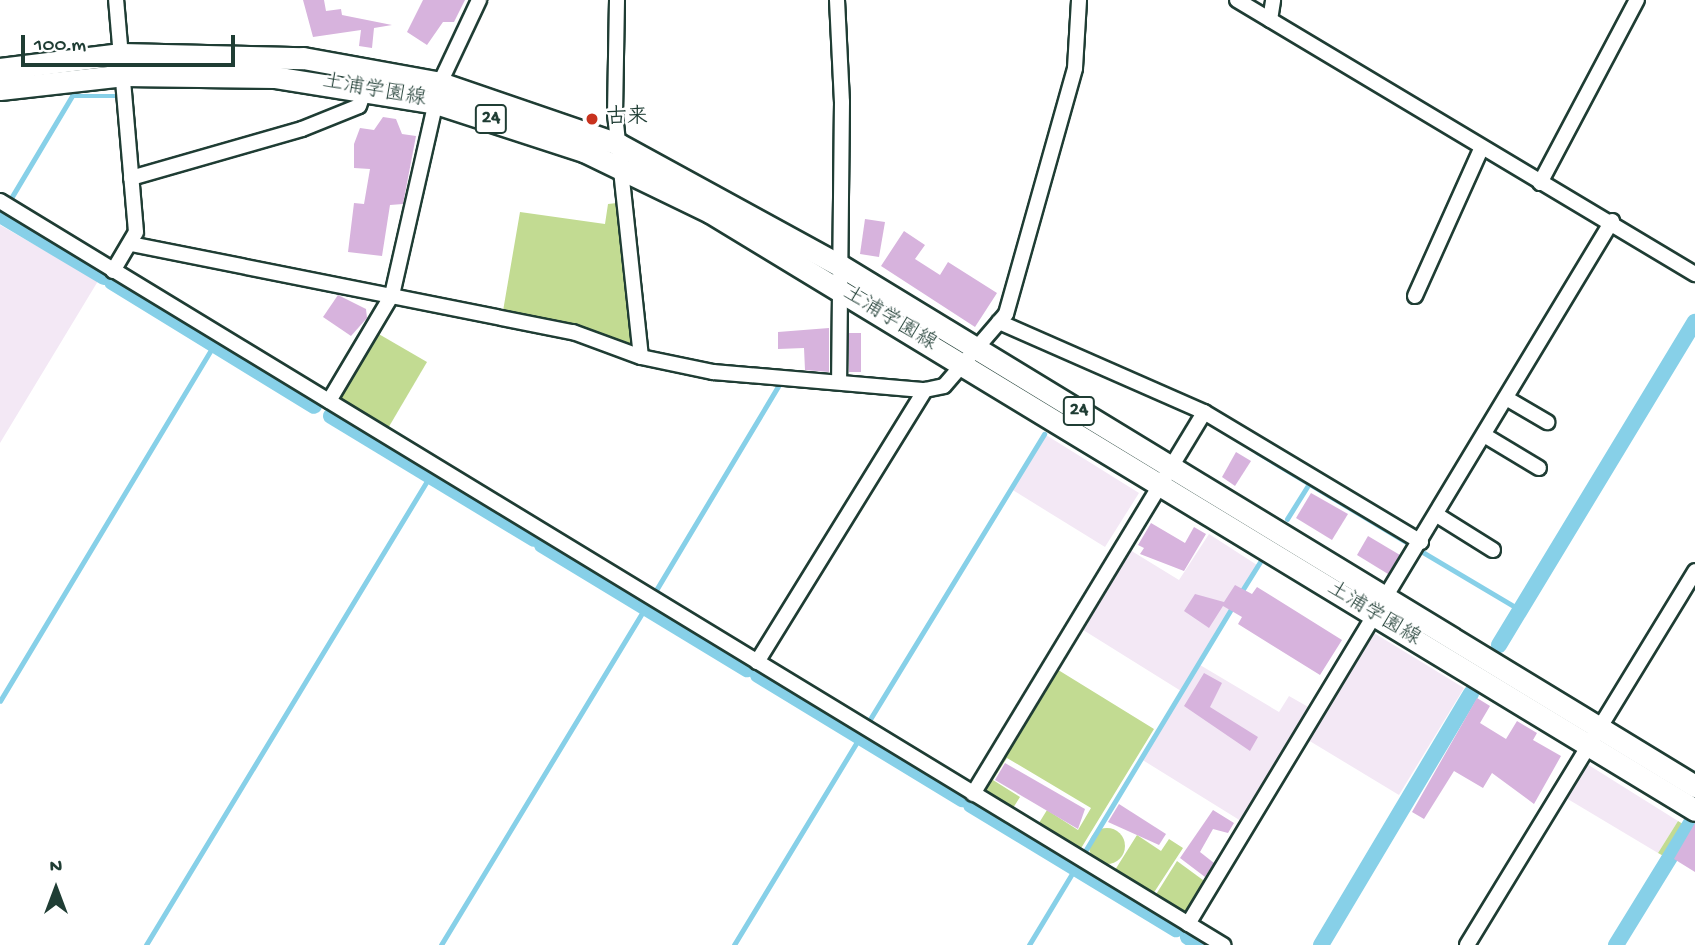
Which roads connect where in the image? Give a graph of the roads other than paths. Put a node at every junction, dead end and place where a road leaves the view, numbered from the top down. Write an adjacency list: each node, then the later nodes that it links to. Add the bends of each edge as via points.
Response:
1 (116, 0): 10 (street)
2 (479, 0): 14 (street)
3 (617, 0): 15 (street)
4 (836, 0): 23 (street)
5 (1079, 0): 29 (street, via 1075,68)
6 (1237, 0): 9 (street)
7 (1273, 0): 9 (street)
8 (1637, 0): 19 (street)
9 (1270, 20): 16 (street)
10 (123, 64): 11 (main road, 土浦学園線 / 24); 12 (main road, 土浦学園線 / 24); 13 (main road, 土浦学園線 / 24); 14 (main road, 土浦学園線 / 24, via 303,58); 18 (street)
11 (0, 69)
12 (0, 89)
13 (365, 89): 14 (main road, 土浦学園線 / 24); 18 (street, via 359,106 302,129)
14 (438, 93): 15 (main road, 土浦学園線 / 24); 17 (main road, 土浦学園線 / 24); 27 (street)
15 (618, 144): 17 (street); 23 (main road, 土浦学園線 / 24)
16 (1480, 149): 19 (street); 28 (street)
17 (620, 167): 26 (main road, 土浦学園線 / 24, via 710,212); 30 (street)
18 (131, 178): 22 (street)
19 (1541, 183): 21 (street)
20 (0, 201): 24 (street)
21 (1612, 221): 25 (street); 34 (street)
22 (131, 244): 24 (street); 27 (street)
23 (841, 266): 26 (street); 31 (main road, 土浦学園線 / 24)
24 (113, 271): 35 (street)
25 (1695, 274)
26 (840, 290): 31 (main road, 土浦学園線 / 24); 32 (street)
27 (393, 295): 30 (street, via 573,332); 35 (street)
28 (1415, 296)
29 (999, 322): 31 (street); 36 (street)
30 (641, 357): 32 (street, via 713,372)
31 (970, 357): 33 (street, via 944,386); 40 (main road, 土浦学園線 / 24)
32 (839, 382): 33 (street)
33 (925, 390): 46 (street)
34 (1506, 398): 37 (street); 38 (street)
35 (329, 401): 46 (street)
36 (1204, 412): 40 (street); 42 (street)
37 (1547, 422)
38 (1484, 435): 39 (street); 41 (street)
39 (1539, 468)
40 (1166, 477): 45 (main road, 土浦学園線 / 24); 50 (street)
41 (1437, 515): 42 (street); 43 (street)
42 (1420, 542): 45 (street)
43 (1493, 550)
44 (1695, 571): 47 (street)
45 (1380, 606): 47 (main road, 土浦学園線 / 24); 48 (main road, 土浦学園線 / 24); 52 (street)
46 (757, 662): 50 (street)
47 (1599, 727): 48 (street); 49 (main road, 土浦学園線 / 24)
48 (1588, 746): 51 (main road, 土浦学園線 / 24); 54 (street)
49 (1695, 786)
50 (973, 794): 52 (street)
51 (1695, 810)
52 (1188, 924): 53 (street)
53 (1223, 945)
54 (1467, 945)

